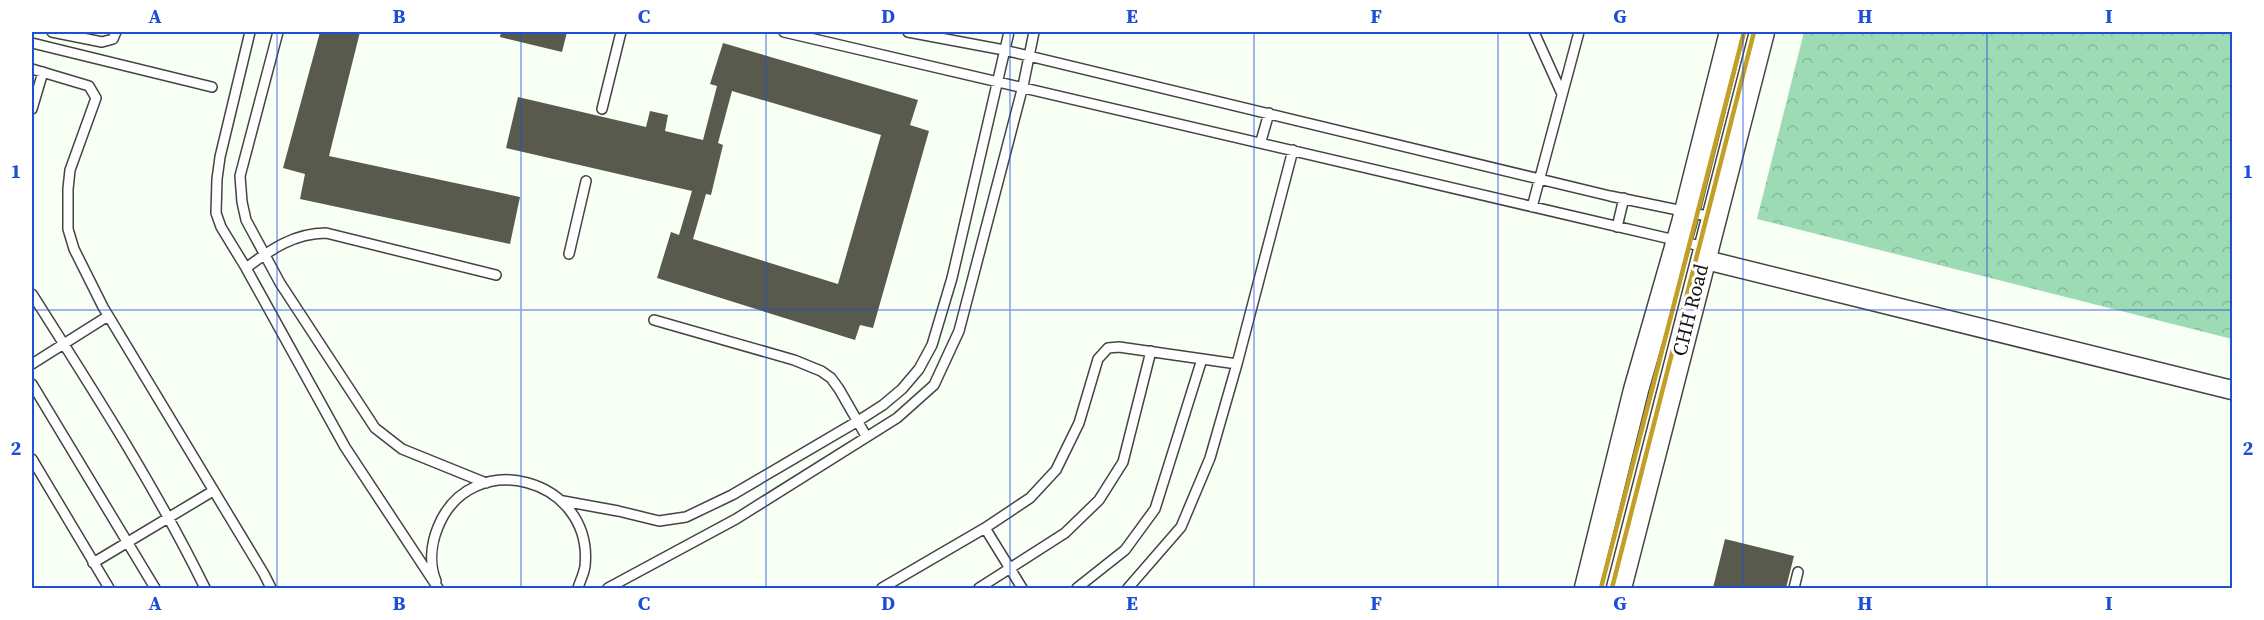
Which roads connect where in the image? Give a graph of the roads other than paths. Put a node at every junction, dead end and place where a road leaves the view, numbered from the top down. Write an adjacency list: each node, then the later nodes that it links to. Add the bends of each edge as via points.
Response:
1 (59, 32): 2 (lane, via 102,42 113,39)
2 (116, 32)
3 (250, 32): 41 (lane, via 220,157 216,198 221,227)
4 (278, 32): 40 (lane, via 240,176 246,220)
5 (621, 32): 25 (lane)
6 (784, 32): 19 (lane)
7 (908, 32): 15 (lane)
8 (1008, 32): 15 (lane)
9 (1034, 32): 16 (lane)
10 (1534, 32): 22 (lane)
11 (1579, 32): 22 (lane)
12 (1732, 32): 23 (street)
13 (1762, 32): 26 (street, CHH Road)
14 (32, 43): 21 (lane)
15 (1004, 51): 16 (lane); 19 (lane)
16 (1028, 57): 20 (lane); 27 (lane)
17 (32, 69): 18 (lane)
18 (43, 72): 24 (lane); 44 (lane, via 89,86 96,98 70,170 68,229 82,269)
19 (998, 81): 20 (lane); 53 (lane, via 952,278 932,345 920,369 902,389)
20 (1023, 86): 28 (lane); 54 (lane, via 959,331 947,360 934,385 897,418)
21 (212, 87)
22 (1562, 94): 30 (lane)
23 (1714, 105): 26 (street); 34 (street)
24 (32, 109)
25 (602, 109)
26 (1741, 111): 35 (street, CHH Road)
27 (1269, 112): 28 (lane); 30 (lane)
28 (1261, 141): 29 (lane)
29 (1293, 150): 33 (lane); 50 (lane)
30 (1538, 178): 32 (lane); 33 (lane)
31 (586, 181): 39 (lane)
32 (1624, 198): 34 (lane); 36 (lane)
33 (1532, 207): 36 (lane)
34 (1687, 211): 35 (lane); 37 (street)
35 (1713, 218): 38 (street, CHH Road)
36 (1617, 227): 37 (lane)
37 (1678, 241): 38 (lane); 77 (street)
38 (1704, 253): 52 (street); 78 (street, CHH Road)
39 (568, 254)
40 (264, 255): 41 (lane); 42 (lane, via 301,236 326,233); 56 (lane, via 375,428 402,449)
41 (246, 268): 69 (lane, via 345,447)
42 (496, 275)
43 (32, 294): 46 (lane)
44 (108, 316): 46 (lane); 57 (lane)
45 (654, 320): 53 (lane, via 821,371 831,378)
46 (63, 344): 49 (lane); 59 (lane)
47 (1151, 351): 48 (lane); 60 (lane, via 1108,348 1098,359 1079,423 1056,470 1030,498); 63 (lane, via 1123,462 1099,500 1065,533)
48 (1202, 359): 50 (lane); 75 (lane, via 1155,509 1125,550)
49 (32, 363)
50 (1238, 364): 76 (lane, via 1210,458 1181,526)
51 (32, 384): 61 (lane)
52 (2232, 390)
53 (858, 421): 54 (lane); 58 (lane, via 732,495 686,517 659,521)
54 (866, 436): 71 (lane, via 736,519)
55 (32, 459): 62 (lane)
56 (486, 483): 58 (lane, via 508,479 530,482); 69 (lane, via 468,491 441,518 432,556)
57 (213, 491): 59 (lane); 68 (lane)
58 (563, 501): 70 (lane, via 579,524 585,546 585,568)
59 (167, 518): 61 (lane); 67 (lane)
60 (985, 528): 63 (lane); 72 (lane)
61 (127, 541): 62 (lane); 66 (lane)
62 (93, 563): 65 (lane)
63 (1011, 570): 73 (lane); 74 (lane)
64 (1798, 572): 79 (lane)
65 (109, 588)
66 (156, 588)
67 (204, 588)
68 (271, 588)
69 (439, 588)
70 (578, 588)
71 (608, 588)
72 (882, 588)
73 (979, 588)
74 (1023, 588)
75 (1077, 588)
76 (1128, 588)
77 (1587, 588)
78 (1619, 588)
79 (1794, 588)

